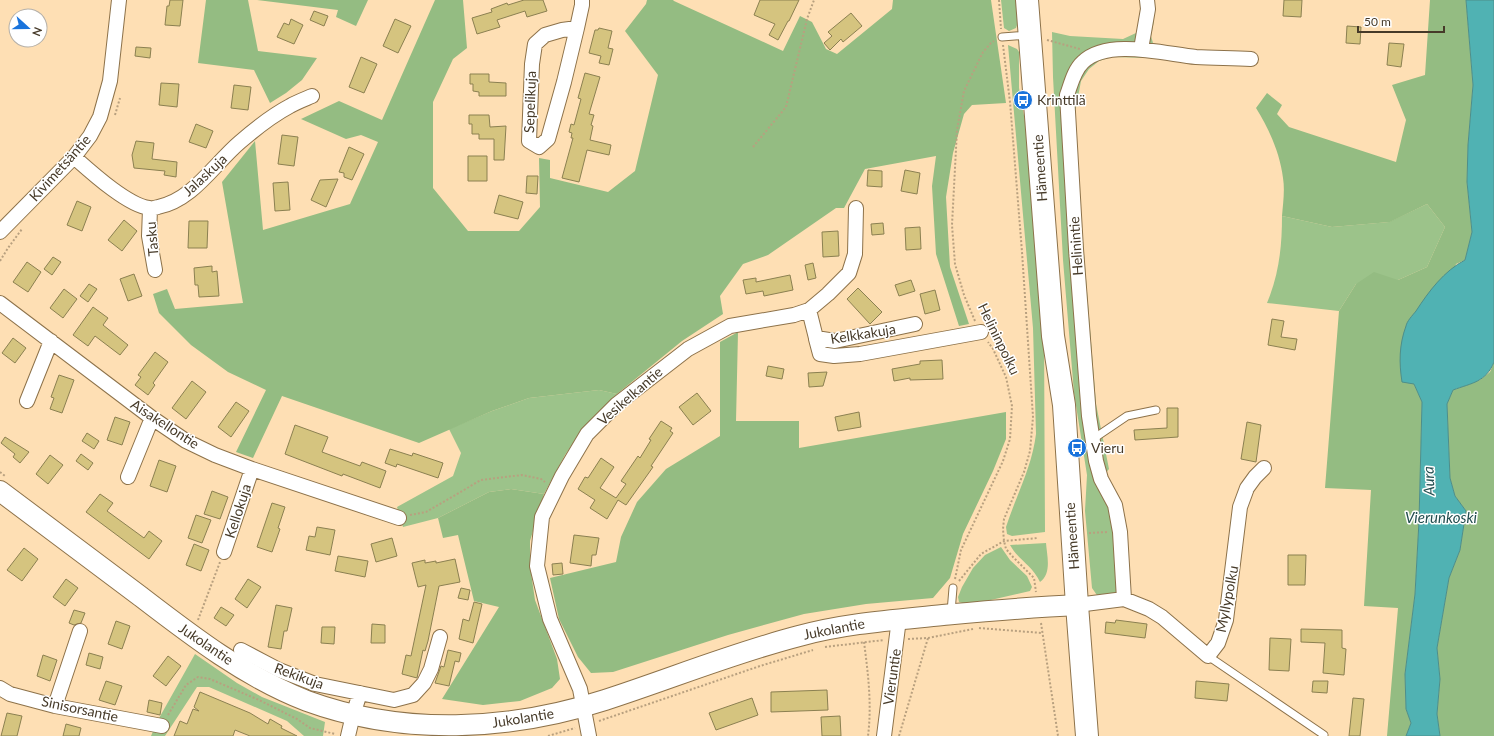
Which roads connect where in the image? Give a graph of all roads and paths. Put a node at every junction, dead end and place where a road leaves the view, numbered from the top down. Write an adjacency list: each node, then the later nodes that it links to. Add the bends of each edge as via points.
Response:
1 (119, 0): 15 (street, Kivimetsäntie, via 106,100 90,136)
2 (582, 0): 7 (street, Sepelikuja)
3 (814, 0): 14 (path, via 786,107)
4 (998, 0): 8 (path)
5 (1027, 0): 9 (highway, Hämeentie)
6 (1147, 0): 10 (street)
7 (577, 28): 7 (street, Sepelikuja, via 548,139 539,148 529,142 535,44 545,35)
8 (1002, 37): 9 (lane); 23 (path, Helininpolku, via 991,43 983,52 964,91 957,130 952,225 955,264 964,295); 39 (path, via 1011,118 1033,418 1030,451 1024,472 1004,519)
9 (1036, 37): 11 (path); 44 (highway, Hämeentie, via 1053,336 1064,405)
10 (1142, 49): 11 (street); 12 (street, via 1195,57)
11 (1096, 53): 29 (street, Helinintie, via 1082,62 1067,95 1089,416)
12 (1251, 59)
13 (312, 96): 17 (street, Jalaskuja, via 290,106 240,142 180,199)
14 (753, 146)
15 (74, 157): 17 (street, via 121,196); 18 (street, Kivimetsäntie)
16 (856, 208): 21 (street, Vesikelkantie, via 855,254 850,273)
17 (150, 209): 19 (street, Tasku, via 149,236)
18 (0, 232)
19 (155, 270)
20 (0, 303): 25 (street, Aisakellontie)
21 (809, 310): 24 (street, Kelkkakuja); 33 (street, Vesikelkantie, via 730,326 688,349 617,404 587,434)
22 (915, 324): 24 (street, Kelkkakuja, via 835,341)
23 (981, 332): 24 (street, via 860,354 834,356 820,354); 41 (path, Helininpolku, via 993,349 1006,376 1012,406 1010,439 1003,461 961,550)
24 (816, 339)
25 (51, 341): 26 (street); 28 (street, Aisakellontie)
26 (27, 401)
27 (1156, 410): 29 (lane, via 1128,416)
28 (152, 418): 31 (street, Aisakellontie, via 186,441); 32 (street)
29 (1093, 438): 36 (street, Helinintie, via 1100,479 1115,505)
30 (1264, 468): 56 (street, Myllypolku, via 1247,488 1240,507 1226,620 1218,643)
31 (252, 469): 35 (street, Aisakellontie); 40 (street, Kellokuja)
32 (128, 477)
33 (556, 489): 35 (path, via 542,479 522,475 481,480 426,512); 61 (street, Vesikelkantie, via 542,517 537,566 550,619 580,689)
34 (0, 490): 60 (street, Jukolantie, via 218,655 272,685 306,700)
35 (399, 518)
36 (1120, 532): 37 (path); 42 (street, Helinintie)
37 (1082, 534)
38 (1038, 538): 39 (path)
39 (1004, 541): 41 (path, via 981,554); 43 (path, via 1013,558 1034,578)
40 (224, 552): 47 (path)
41 (953, 588): 45 (lane)
42 (1124, 599): 44 (street); 56 (street, via 1162,617)
43 (1038, 606): 44 (street, Jukolantie); 45 (street, Jukolantie); 49 (path)
44 (1070, 606): 70 (highway, Hämeentie); 71 (highway, Hämeentie)
45 (951, 615): 46 (street, Jukolantie)
46 (900, 619): 61 (street, Jukolantie, via 847,625 799,635 718,661); 67 (street, Vieruntie)
47 (197, 622)
48 (80, 631): 59 (street)
49 (1042, 633): 51 (path, via 978,628); 69 (path)
50 (440, 637): 58 (street, Rekikuja, via 431,669 424,683 413,695 394,700)
51 (928, 638): 52 (path); 68 (path)
52 (919, 639)
53 (874, 641): 54 (path)
54 (864, 642): 61 (path, via 820,648); 66 (path, via 869,677)
55 (241, 650): 58 (street, Rekikuja, via 279,670 315,684)
56 (1208, 656): 64 (lane)
57 (0, 688): 59 (street, Sinisorsantie, via 10,694)
58 (360, 693): 60 (street)
59 (55, 706): 62 (street, Sinisorsantie)
60 (352, 715): 61 (street, Jukolantie, via 427,725 476,725 526,719); 63 (street)
61 (587, 722): 65 (path)
62 (162, 726): 63 (path, via 186,685 198,677 210,679 252,697 310,728)
63 (342, 735)
64 (1324, 735)
65 (548, 736)
66 (868, 736)
67 (884, 736)
68 (899, 736)
69 (1058, 736)
70 (1076, 736)
71 (1087, 736)

